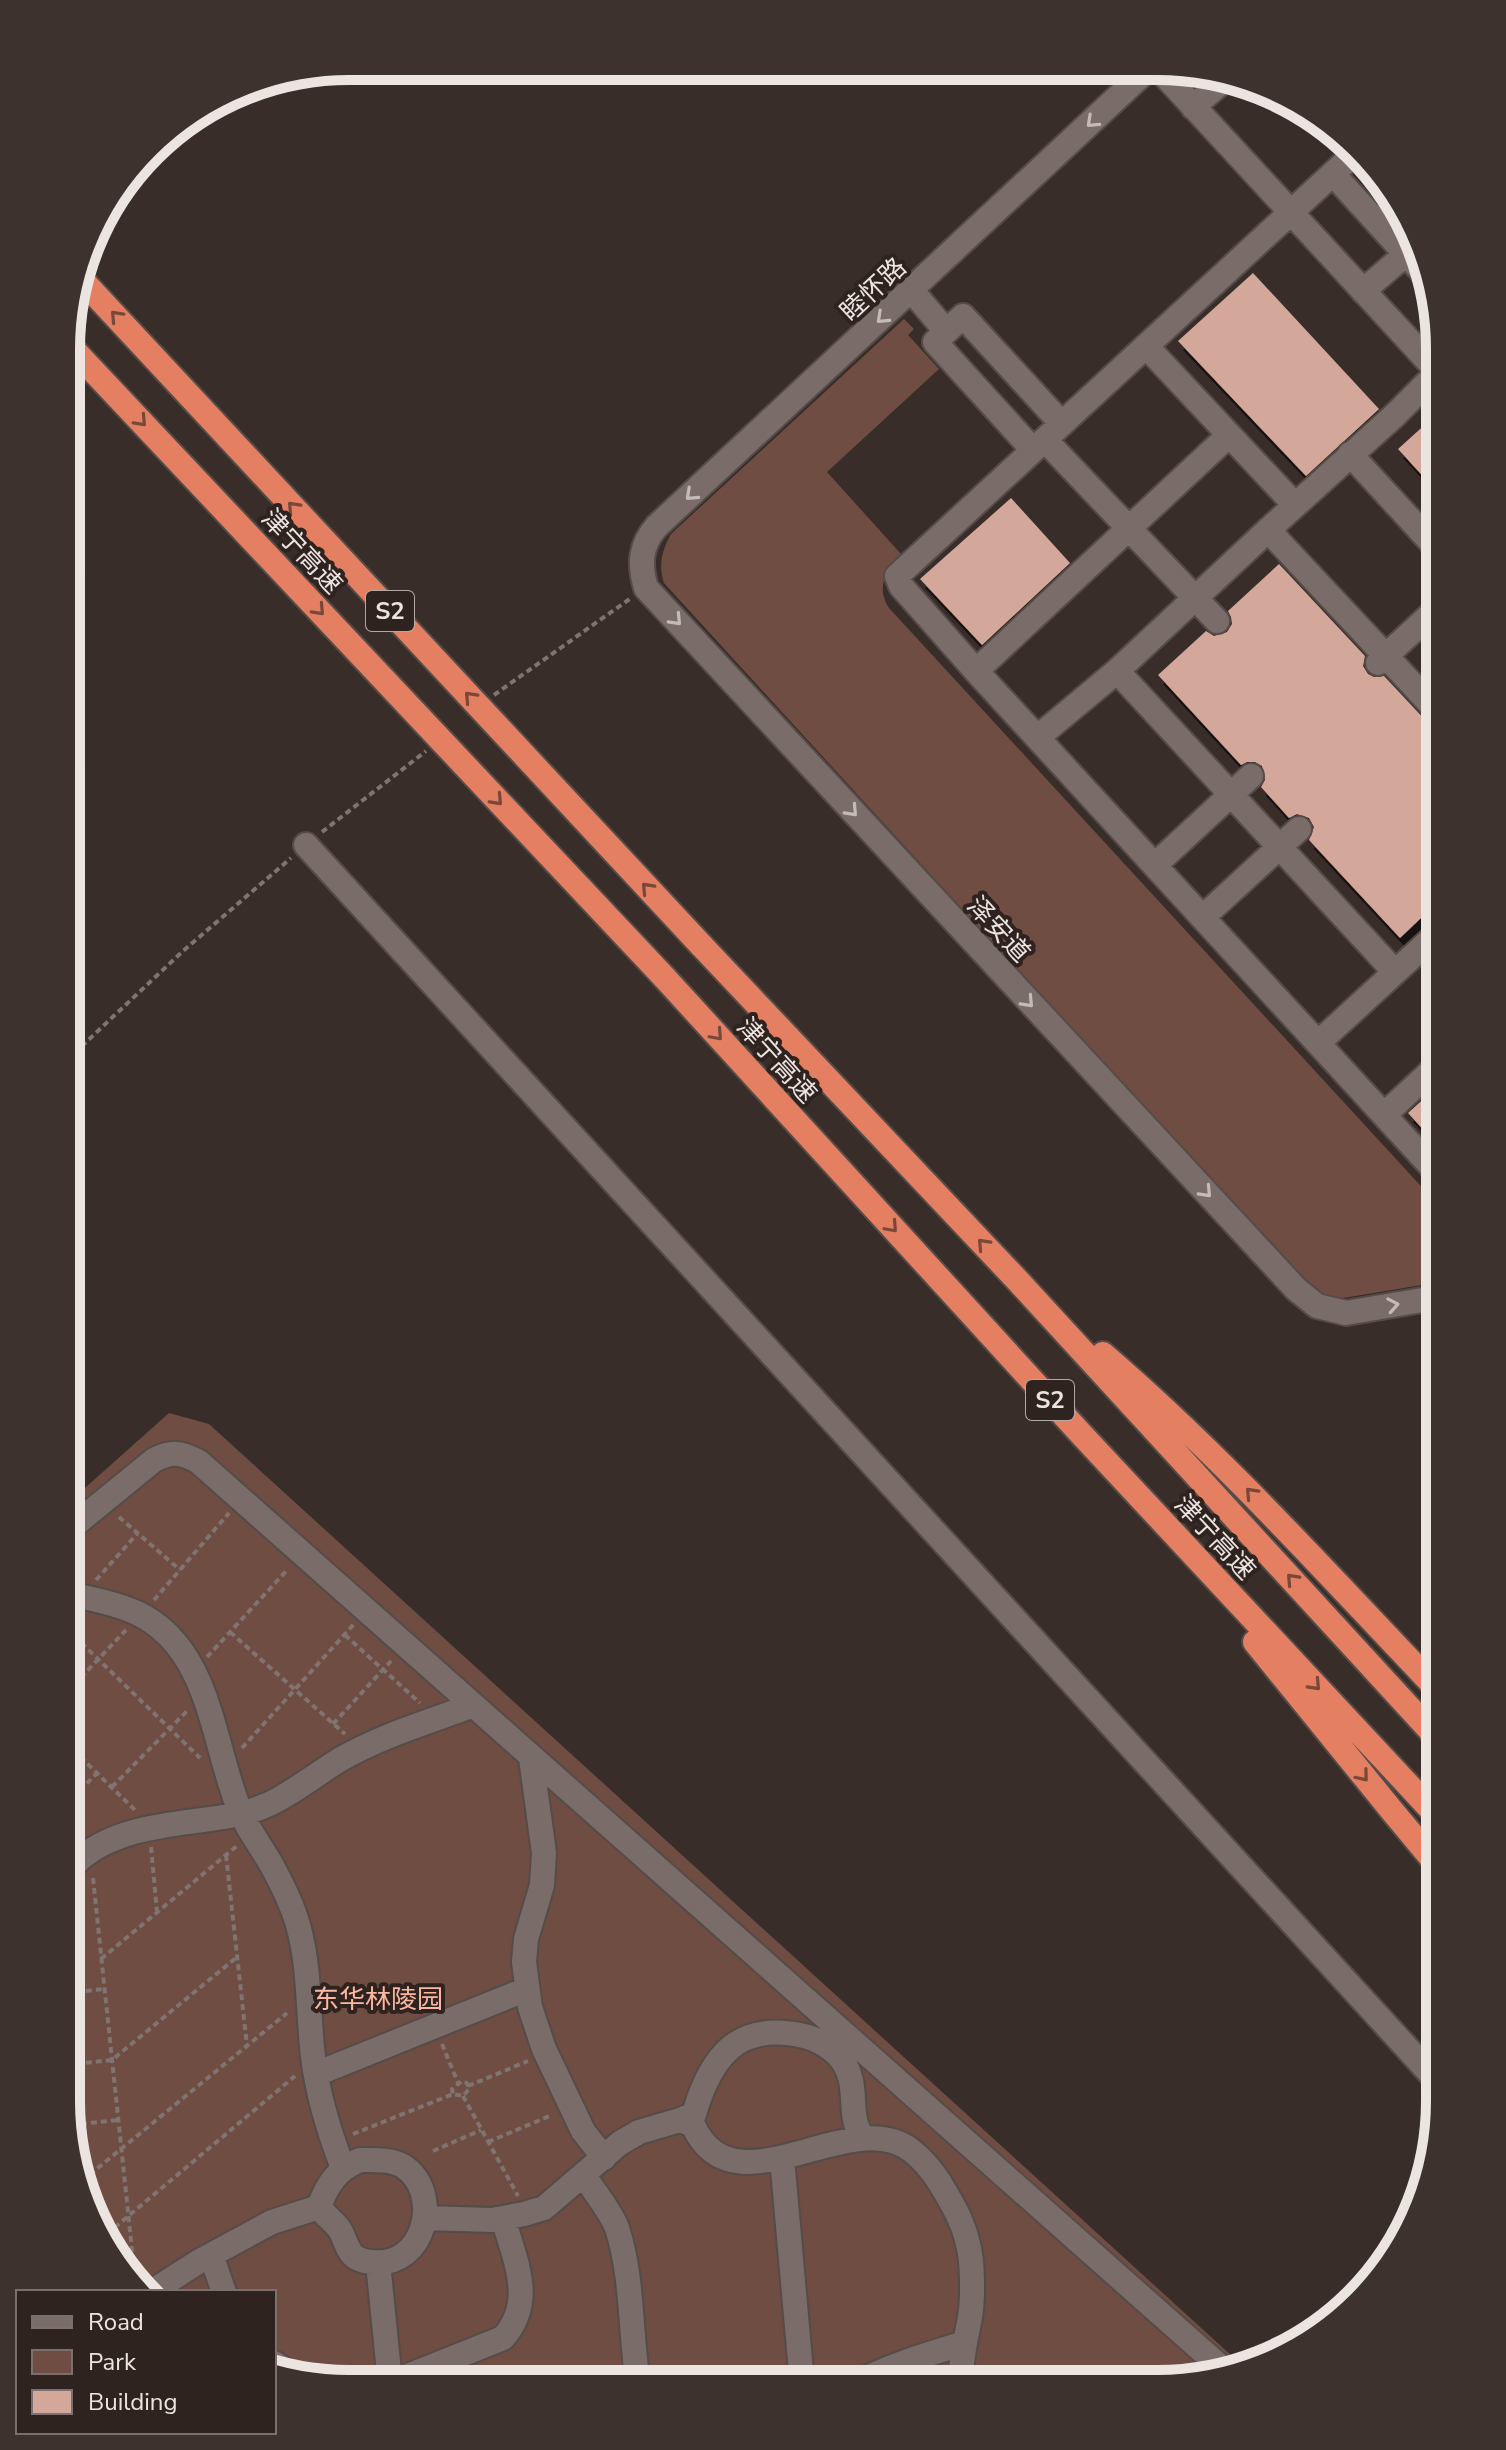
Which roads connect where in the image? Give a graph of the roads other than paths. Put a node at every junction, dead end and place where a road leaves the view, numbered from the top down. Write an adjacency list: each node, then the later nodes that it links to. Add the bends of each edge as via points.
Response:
1 (1136, 80): 11 (street, 睦怀路, one-way to 11)
2 (1169, 81): 4 (street)
3 (1216, 87): 4 (street)
4 (1193, 107): 7 (street)
5 (1348, 160): 6 (street)
6 (1333, 174): 7 (street); 8 (street)
7 (1291, 213): 12 (street); 14 (street)
8 (1406, 254): 9 (street); 12 (street)
9 (1411, 259)
10 (88, 286): 47 (highway, 津宁高速 / S2, one-way to 10, bridge)
11 (912, 291): 13 (street); 25 (street, 睦怀路, one-way to 25, via 646,538 641,554)
12 (1363, 291): 15 (street)
13 (946, 331): 19 (street, via 935,342); 19 (street, via 963,316)
14 (1146, 346): 18 (street); 19 (street)
15 (1426, 355)
16 (80, 357): 49 (highway, 津宁高速 / S2, one-way to 49, bridge, via 664,977)
17 (1426, 379): 20 (street)
18 (1228, 436): 21 (street); 22 (street)
19 (1047, 438): 22 (street); 30 (street, via 897,576)
20 (1350, 454): 21 (street); 24 (street)
21 (1295, 505): 23 (street)
22 (1129, 528): 26 (street); 30 (street)
23 (1268, 530): 26 (street); 29 (street)
24 (1426, 537)
25 (646, 588): 48 (street, 泽安道, one-way to 48, via 1296,1289 1317,1306 1346,1313)
26 (1196, 599): 28 (street); 31 (street)
27 (1426, 619): 29 (street)
28 (1217, 621)
29 (1382, 659): 32 (street)
30 (976, 671): 33 (street)
31 (1117, 671): 33 (street); 35 (street)
32 (1426, 700)
33 (1038, 737): 39 (street)
34 (1251, 776): 35 (street)
35 (1231, 795): 38 (street); 39 (street)
36 (1299, 829): 38 (street)
37 (306, 845): 62 (street)
38 (1279, 847): 40 (street); 42 (street)
39 (1155, 865): 40 (street)
40 (1203, 917): 43 (street)
41 (1426, 944): 42 (street)
42 (1395, 972): 43 (street)
43 (1318, 1043): 45 (street)
44 (1426, 1076): 45 (street)
45 (1384, 1115): 46 (street)
46 (1426, 1160)
47 (1019, 1282): 52 (highway, one-way to 47, via 1225,1465); 54 (highway, 津宁高速 / S2, one-way to 47)
48 (1425, 1299)
49 (1082, 1435): 56 (highway, 津宁高速 / S2, one-way to 56); 58 (highway, one-way to 58)
50 (80, 1520): 53 (street, via 154,1460 178,1452 199,1462)
51 (80, 1597): 57 (street, via 141,1615 187,1657)
52 (1425, 1676)
53 (471, 1706): 55 (street); 57 (street, via 361,1749)
54 (1425, 1725)
55 (531, 1758): 60 (street, via 544,1853 542,1885 526,1939); 77 (street)
56 (1425, 1803)
57 (247, 1824): 59 (street, via 151,1829 109,1842); 61 (street, via 297,1923)
58 (1425, 1850)
59 (80, 1859)
60 (527, 1989): 61 (street); 65 (street, via 546,2054 583,2131)
61 (315, 2067): 67 (street)
62 (1425, 2068)
63 (689, 2120): 64 (street, via 709,2073 737,2043 754,2034 794,2034 842,2059 852,2078); 65 (street, via 639,2132); 66 (street, via 706,2145 726,2159)
64 (854, 2135): 66 (street); 76 (street, via 911,2149 957,2210 969,2246 971,2313)
65 (604, 2158): 68 (street)
66 (782, 2158): 81 (street)
67 (343, 2168): 69 (street); 71 (street, via 360,2160 403,2166 421,2190)
68 (584, 2175): 70 (street, via 544,2208); 80 (street, via 616,2225 626,2265)
69 (319, 2207): 72 (street, via 272,2222); 73 (street, via 353,2256)
70 (514, 2216): 71 (street); 79 (street, via 522,2291 514,2325 503,2338)
71 (425, 2218): 73 (street, via 405,2256)
72 (211, 2255): 74 (street); 75 (street)
73 (378, 2263): 78 (street)
74 (157, 2288)
75 (223, 2290)
76 (965, 2343): 82 (street); 83 (street)
77 (1216, 2363)
78 (391, 2370)
79 (422, 2370)
80 (636, 2370)
81 (801, 2370)
82 (884, 2370)
83 (960, 2370)

